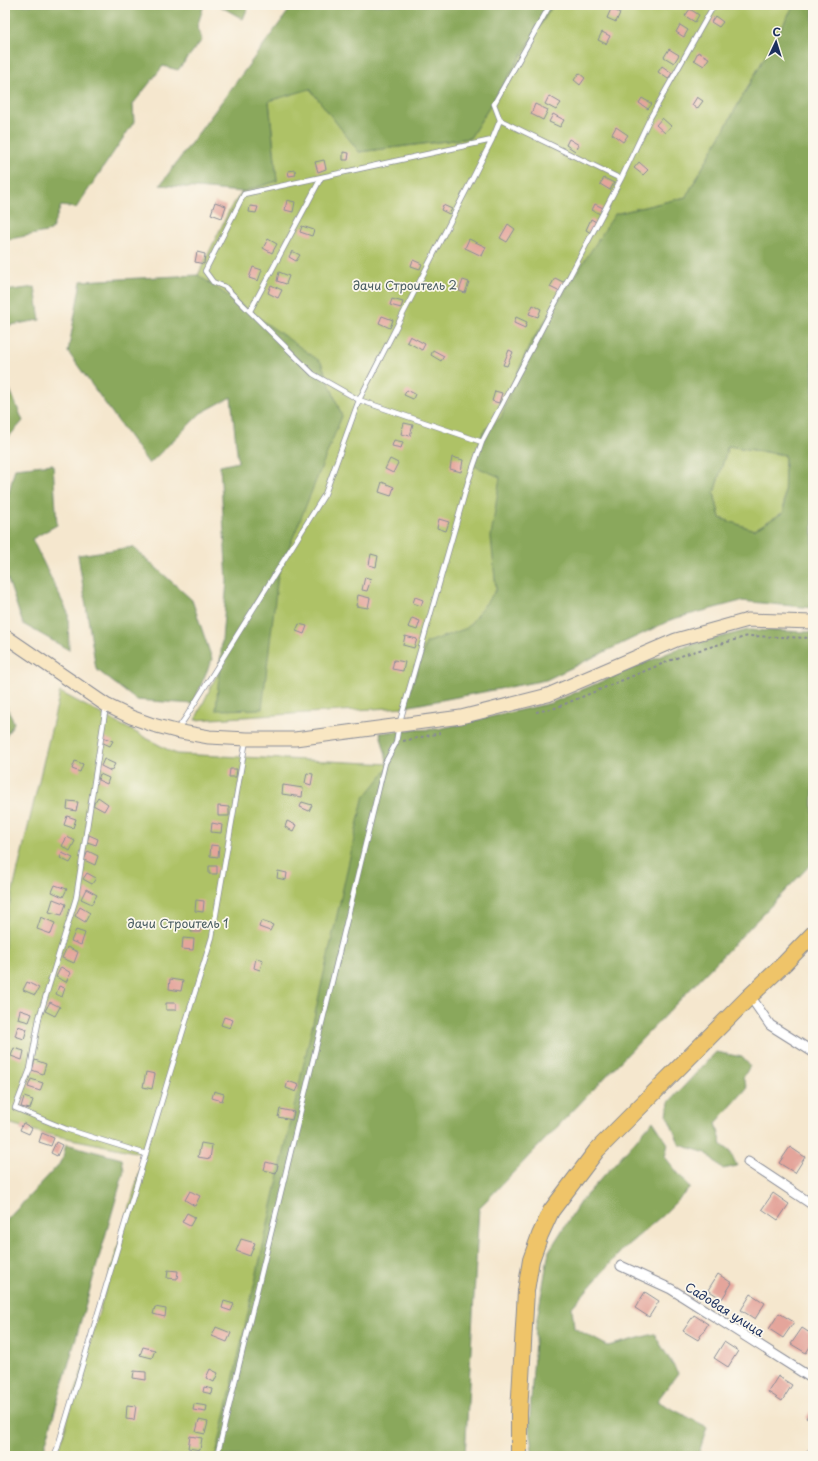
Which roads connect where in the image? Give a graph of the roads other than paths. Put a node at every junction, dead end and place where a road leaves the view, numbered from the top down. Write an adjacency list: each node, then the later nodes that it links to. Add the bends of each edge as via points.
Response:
1 (550, 5): 3 (lane, via 494,104)
2 (714, 5): 6 (lane, via 650,118)
3 (500, 120): 4 (lane); 6 (lane)
4 (492, 140): 5 (lane); 8 (lane)
5 (321, 178): 7 (lane); 7 (lane, via 244,194 205,271 213,282 225,287)
6 (621, 179): 9 (lane)
7 (250, 312): 8 (lane, via 313,374)
8 (359, 400): 9 (lane); 14 (lane, via 325,494)
9 (482, 442): 13 (lane, via 468,482)
10 (813, 622): 13 (street, via 748,620 676,640 548,695 461,717)
11 (5, 636): 12 (street)
12 (106, 705): 14 (street, via 139,720); 19 (lane, via 76,898 39,1018 30,1069 15,1108)
13 (400, 725): 15 (street, via 295,739); 26 (lane, via 396,743 385,763)
14 (176, 732): 15 (street)
15 (247, 739): 19 (lane, via 212,937)
16 (813, 934): 17 (highway)
17 (750, 996): 18 (street, via 770,1025); 27 (highway, via 597,1150 551,1211 531,1260 526,1291 519,1406)
18 (813, 1052)
19 (146, 1154): 25 (lane)
20 (748, 1162): 21 (street)
21 (813, 1205)
22 (621, 1266): 23 (street, Садовая улица, via 671,1289)
23 (813, 1379)
24 (813, 1452): 28 (street)
25 (55, 1456)
26 (217, 1456)
27 (519, 1456)
28 (810, 1456)

